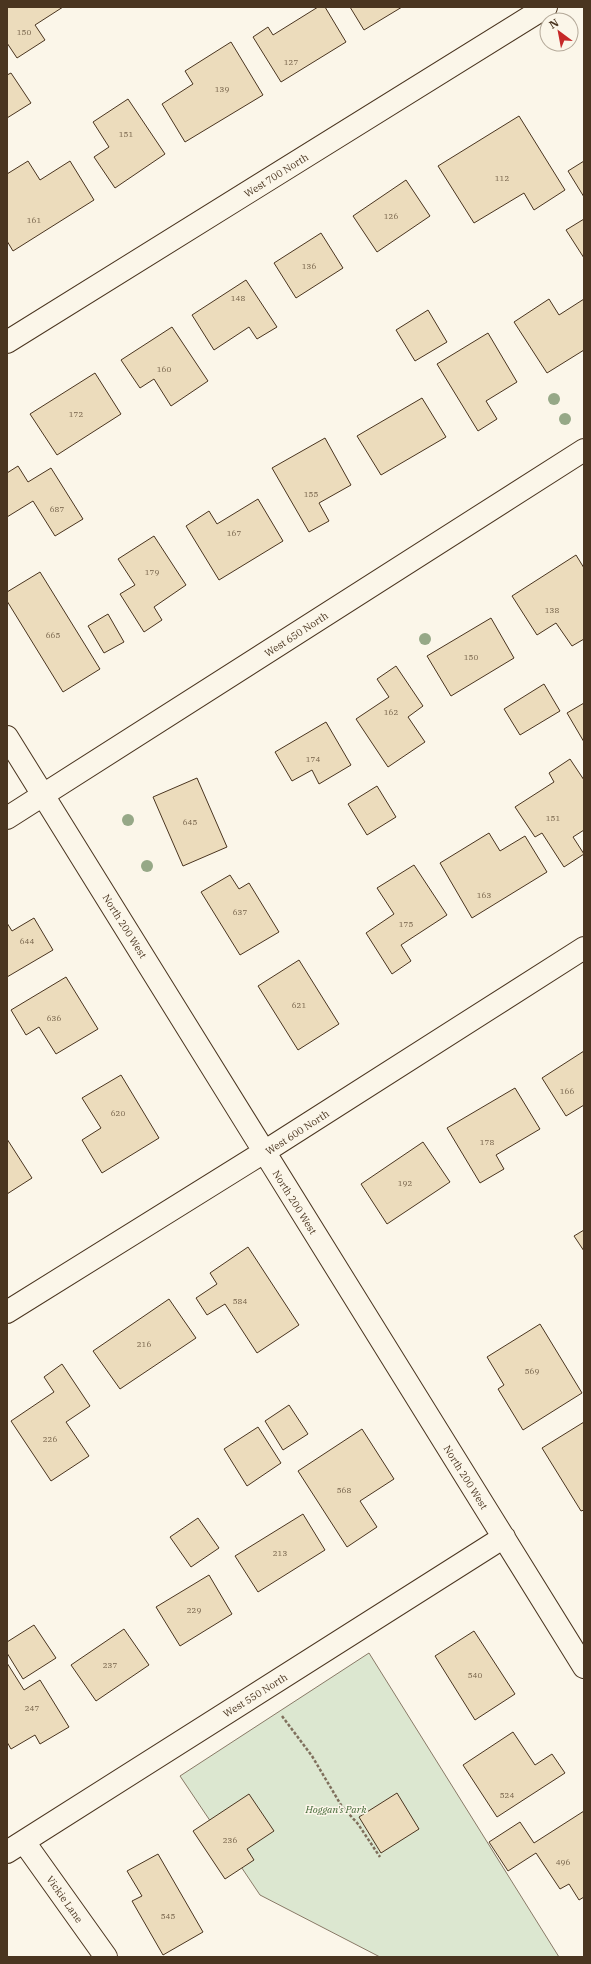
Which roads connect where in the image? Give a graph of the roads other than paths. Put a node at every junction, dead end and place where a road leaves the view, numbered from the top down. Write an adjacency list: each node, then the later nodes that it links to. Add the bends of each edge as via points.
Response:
1 (546, 7): 2 (street, West 700 North)
2 (7, 342)
3 (584, 450): 5 (street, West 650 North)
4 (7, 737): 5 (street, North 200 West)
5 (43, 795): 6 (street, West 650 North); 8 (street, North 200 West)
6 (7, 818)
7 (584, 948): 8 (street, West 600 North)
8 (264, 1152): 9 (street, West 600 North); 10 (street, North 200 West)
9 (7, 1312)
10 (504, 1538): 11 (street, North 200 West); 12 (street, West 550 North)
11 (584, 1667)
12 (15, 1847): 13 (street, Vickie Lane)
13 (106, 1957)

